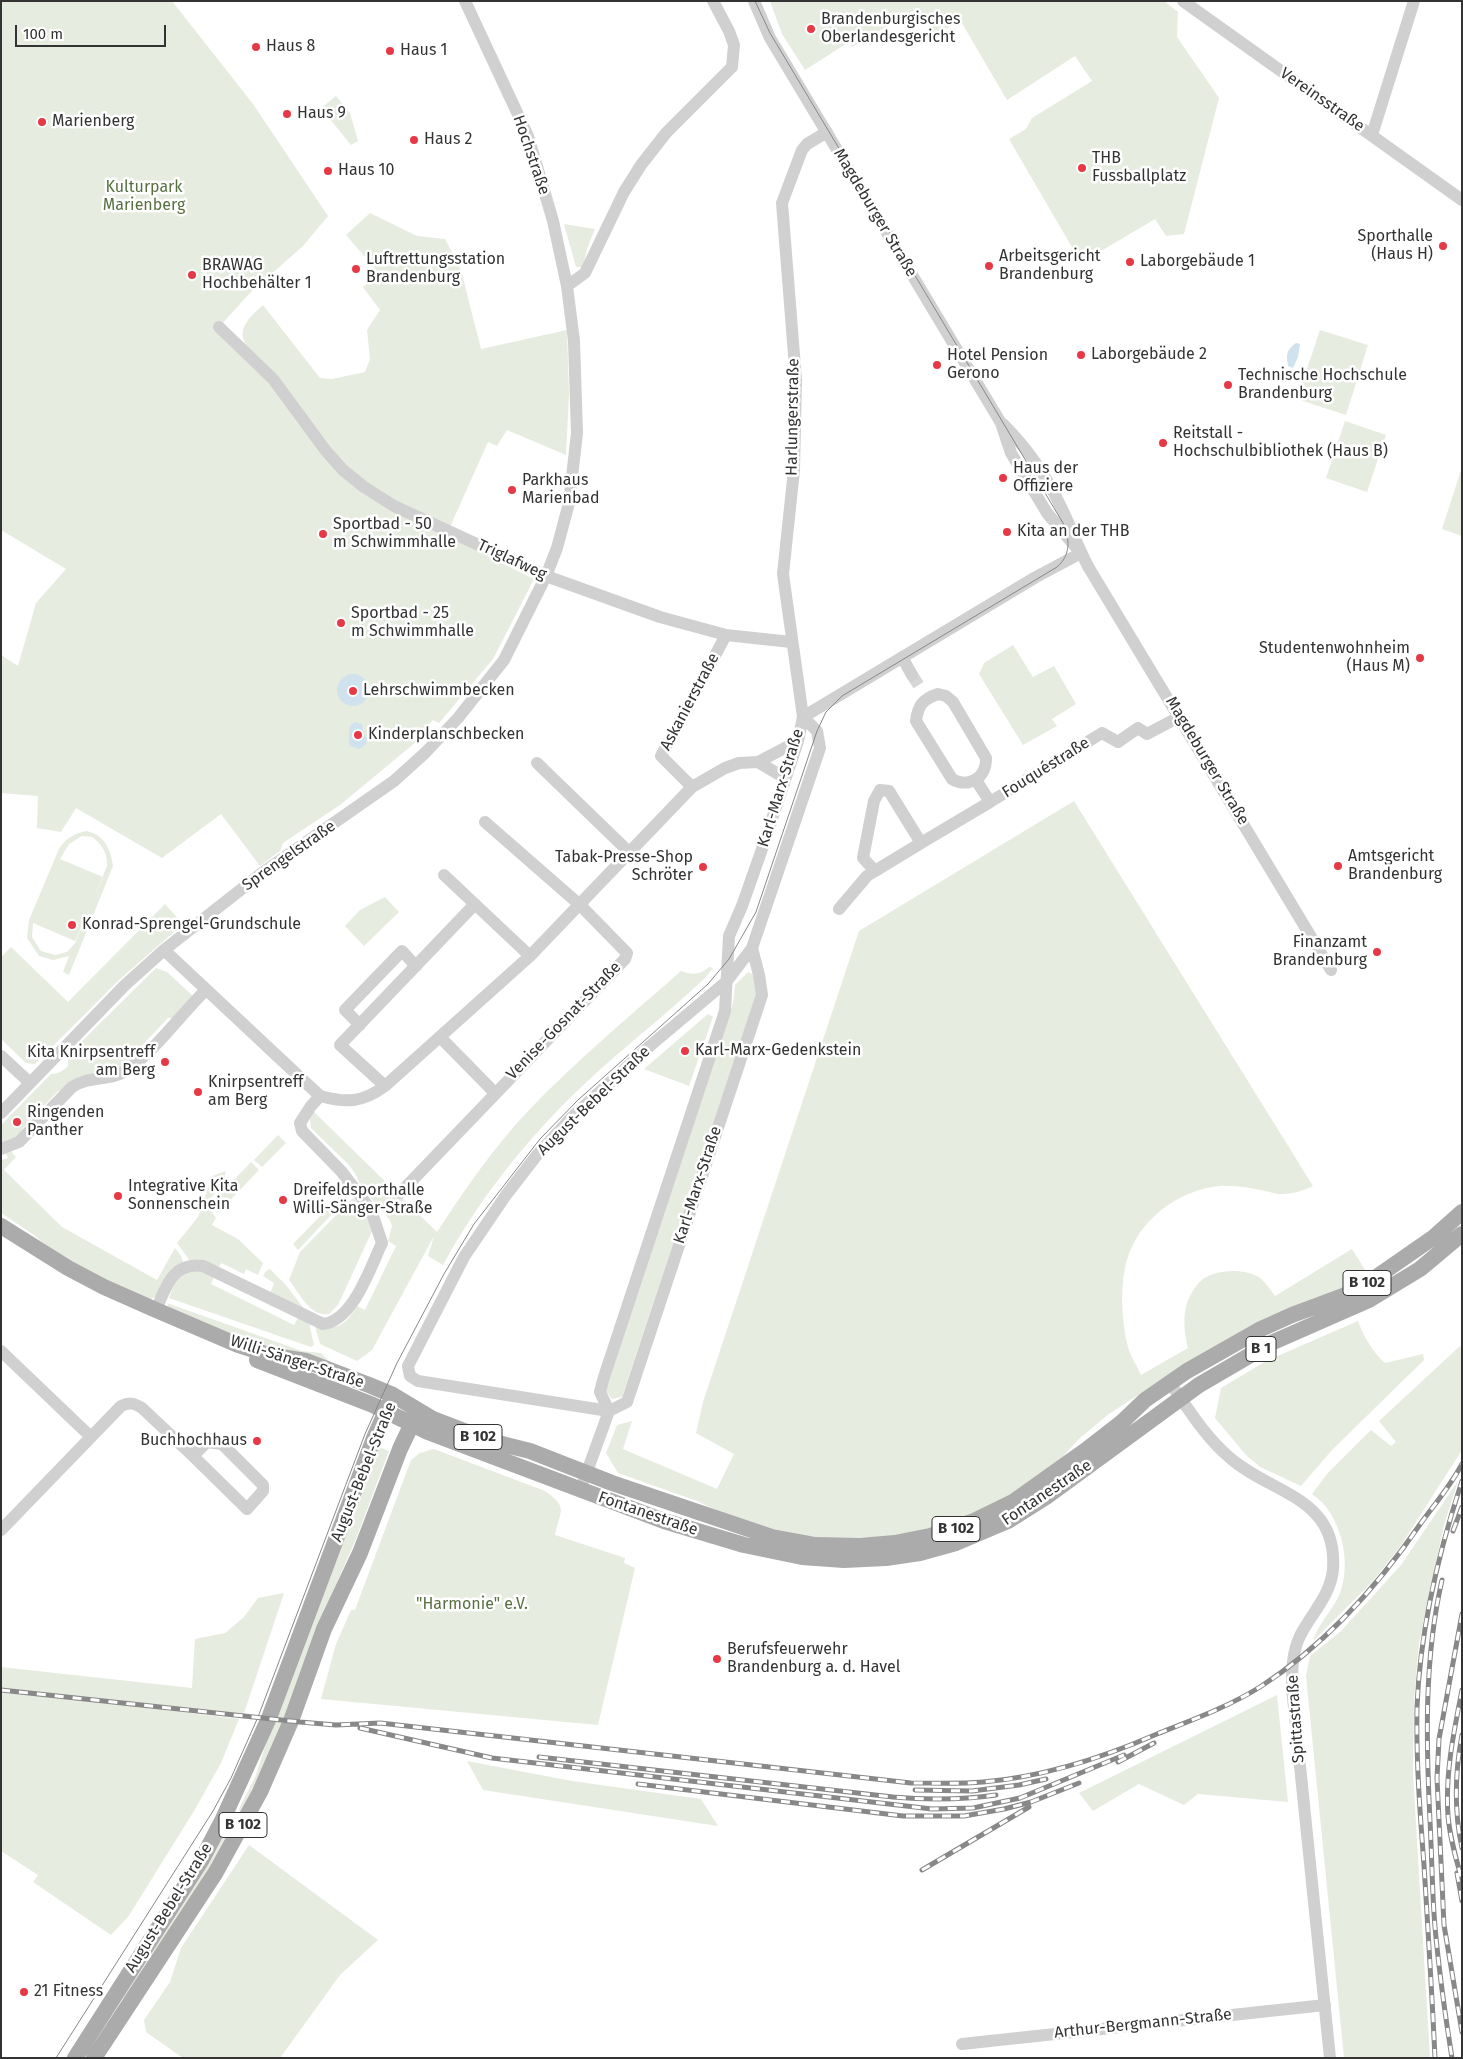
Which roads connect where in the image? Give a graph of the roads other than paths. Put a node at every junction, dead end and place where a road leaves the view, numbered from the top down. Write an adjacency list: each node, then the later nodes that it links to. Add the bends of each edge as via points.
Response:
1 (465, 1): 9 (street, Hochstraße, via 528,136 553,221)
2 (713, 1): 9 (street, via 734,45 732,67 666,132 641,165 624,192 585,273)
3 (754, 1): 6 (street, Magdeburger Straße, via 770,38)
4 (1414, 1): 7 (street)
5 (1191, 4): 7 (street, Vereinsstraße)
6 (827, 132): 11 (street, Magdeburger Straße, via 1001,423 1024,445 1060,505); 14 (street, Harlungerstraße, via 802,150 782,203 796,380 794,470 782,574)
7 (1372, 135): 8 (street, Vereinsstraße)
8 (1462, 200)
9 (567, 286): 12 (street, Hochstraße, via 574,341 577,433 569,503)
10 (219, 327): 12 (street, Triglafweg, via 273,379 326,451 364,487 394,506)
11 (1081, 553): 15 (street); 18 (street, Magdeburger Straße)
12 (546, 576): 13 (street, Triglafweg, via 660,617); 35 (street, Sprengelstraße, via 504,660 458,718 425,752 394,781 262,872)
13 (726, 635): 14 (street, Triglafweg); 24 (street, Askanierstraße, via 660,756)
14 (791, 642): 17 (street, Harlungerstraße)
15 (902, 657): 16 (street); 17 (street)
16 (912, 675)
17 (803, 717): 19 (street, Karl-Marx-Straße); 34 (street, Karl-Marx-Straße, via 816,731 820,748)
18 (1179, 717): 25 (street, Fouquéstraße, via 1147,734 1138,728 1118,742 1102,733); 38 (street, Magdeburger Straße)
19 (798, 741): 20 (street); 22 (street, Karl-Marx-Straße)
20 (758, 762): 22 (street); 24 (street, via 725,768)
21 (537, 763): 28 (street)
22 (786, 778): 39 (street, Karl-Marx-Straße, via 729,936)
23 (976, 780): 23 (street, Fouquéstraße, via 959,784 952,779 916,721 924,693 946,696 954,702 986,758 984,772); 25 (street, Fouquéstraße)
24 (692, 786): 28 (street)
25 (990, 802): 27 (street, Fouquéstraße)
26 (485, 822): 32 (street, Venise-Gosnat-Straße)
27 (921, 843): 29 (street, Fouquéstraße); 29 (street, via 889,791 880,790 874,801 864,858)
28 (629, 852): 32 (street)
29 (875, 871): 33 (street, Fouquéstraße)
30 (444, 875): 31 (street)
31 (475, 904): 36 (street); 37 (street)
32 (580, 905): 36 (street); 46 (street, Venise-Gosnat-Straße, via 627,954 625,959)
33 (839, 909)
34 (752, 948): 39 (street, Karl-Marx-Straße); 61 (street, Karl-Marx-Straße, via 762,995 627,1402)
35 (164, 950): 40 (street); 44 (street, Sprengelstraße, via 125,985)
36 (530, 956): 42 (street)
37 (416, 966): 41 (street); 41 (street, via 402,951 345,1010)
38 (1331, 970)
39 (727, 981): 61 (street, Karl-Marx-Straße, via 725,1012 603,1380 600,1392); 61 (street, August-Bebel-Straße, via 570,1119 537,1155 464,1258 408,1366 410,1376 418,1381)
40 (206, 990): 47 (street); 49 (street, via 126,1071 80,1081 19,1142)
41 (360, 1024): 45 (street, via 340,1045)
42 (440, 1037): 45 (street); 46 (street, Venise-Gosnat-Straße)
43 (1, 1056): 44 (street)
44 (30, 1083): 48 (street, Sprengelstraße)
45 (385, 1086): 47 (street, via 357,1100 339,1102)
46 (495, 1093): 50 (street, Venise-Gosnat-Straße)
47 (320, 1096): 54 (street, via 300,1123 302,1131 371,1210 382,1243 351,1306 341,1317 330,1324 323,1324 203,1266 193,1265 178,1271 168,1281)
48 (1, 1113)
49 (1, 1149)
50 (400, 1193)
51 (1462, 1212): 57 (main road, Fontanestraße / B 102, via 1434,1238 1362,1286 1260,1329)
52 (1, 1226): 54 (main road, Willi-Sänger-Straße, via 68,1268)
53 (1462, 1234): 59 (main road, Fontanestraße / B 1, via 1420,1269 1369,1300 1271,1343)
54 (156, 1310): 55 (main road, Willi-Sänger-Straße)
55 (200, 1329): 58 (main road, Willi-Sänger-Straße, via 269,1355 306,1362); 60 (main road, Willi-Sänger-Straße, via 261,1362)
56 (1, 1351): 63 (street)
57 (1170, 1383): 59 (street, Spittastraße); 65 (main road, Fontanestraße / B 102, via 1086,1450 1013,1502 955,1529 895,1543 840,1546 772,1537)
58 (393, 1395): 60 (main road, August-Bebel-Straße / B 102); 62 (main road, August-Bebel-Straße / B 102)
59 (1181, 1398): 66 (main road, Fontanestraße / B 102, via 1014,1517 956,1543 904,1556 844,1560 780,1553 664,1521); 68 (street, Spittastraße, via 1227,1456 1247,1472 1311,1508 1320,1518 1332,1544 1333,1572 1329,1586 1300,1637 1292,1664 1296,1739)
60 (387, 1411): 62 (main road, Fontanestraße); 70 (main road, August-Bebel-Straße / B 102, via 269,1718 230,1803 200,1861)
61 (609, 1411): 65 (street)
62 (414, 1418): 65 (main road, Fontanestraße / B 102, via 433,1419); 66 (main road, Fontanestraße / B 102); 71 (main road, August-Bebel-Straße / B 102, via 360,1553 324,1629 291,1721 260,1792 216,1872)
63 (91, 1437): 64 (street, via 121,1406 135,1403); 67 (street)
64 (193, 1456): 64 (street, via 247,1509 263,1491 257,1477 222,1444 207,1442)
65 (587, 1473): 66 (street)
66 (579, 1489)
67 (1, 1530)
68 (1325, 2005): 69 (street, Arthur-Bergmann-Straße); 72 (street, Spittastraße)
69 (962, 2044)
70 (75, 2058)
71 (94, 2058)
72 (1330, 2058)

